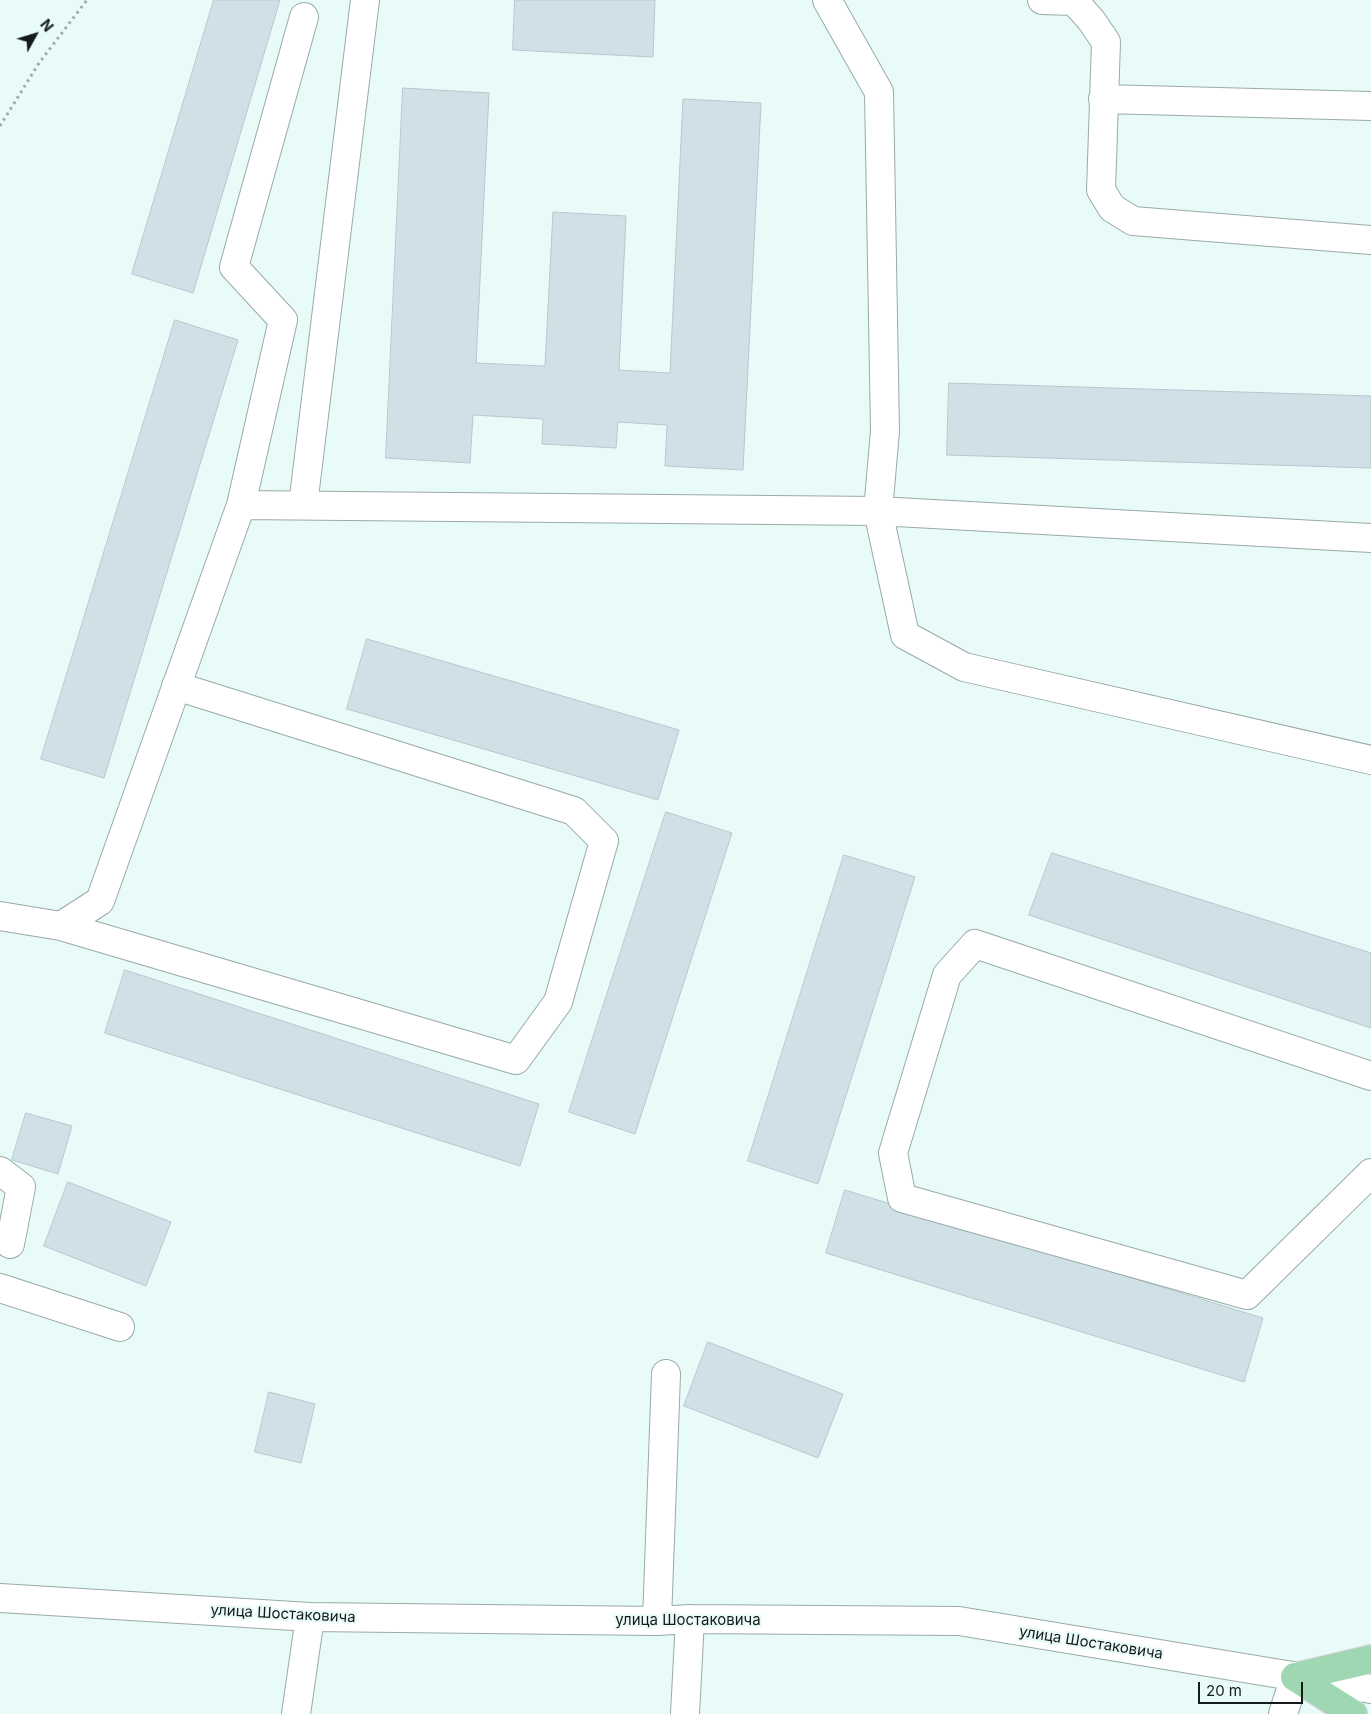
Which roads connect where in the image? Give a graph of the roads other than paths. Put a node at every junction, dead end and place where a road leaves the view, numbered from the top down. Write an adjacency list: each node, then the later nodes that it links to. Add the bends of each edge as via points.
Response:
1 (364, 0): 9 (street)
2 (827, 0): 10 (street, via 879,92 885,431)
3 (1042, 0): 5 (street, via 1074,1 1106,42)
4 (304, 17): 8 (street, via 234,267 283,320)
5 (1103, 99): 6 (street); 7 (street, via 1101,190 1112,208 1133,221)
6 (1371, 106)
7 (1371, 240)
8 (241, 505): 9 (street); 12 (street)
9 (303, 505): 10 (street)
10 (878, 511): 11 (street); 13 (street, via 905,635 964,667)
11 (1371, 538)
12 (176, 686): 15 (street, via 100,901); 15 (street, via 574,811 604,841 558,1002 516,1060)
13 (1370, 757)
14 (0, 916): 15 (street)
15 (61, 926)
16 (1371, 1076): 18 (street, via 975,944 947,975 893,1153 902,1198 1248,1296)
17 (0, 1171): 19 (street, via 21,1187)
18 (1371, 1173)
19 (10, 1244)
20 (0, 1288): 21 (street)
21 (120, 1327)
22 (666, 1374): 26 (street)
23 (0, 1598): 24 (street, улица Шостаковича)
24 (310, 1617): 26 (street, улица Шостаковича); 30 (street)
25 (690, 1620): 26 (street, улица Шостаковича); 28 (street, улица Шостаковича, via 959,1622); 31 (street)
26 (657, 1621)
27 (1371, 1659): 28 (main road)
28 (1295, 1676): 29 (street, улица Шостаковича); 32 (street); 33 (main road)
29 (1371, 1689)
30 (296, 1714)
31 (685, 1714)
32 (1283, 1714)
33 (1353, 1714)

